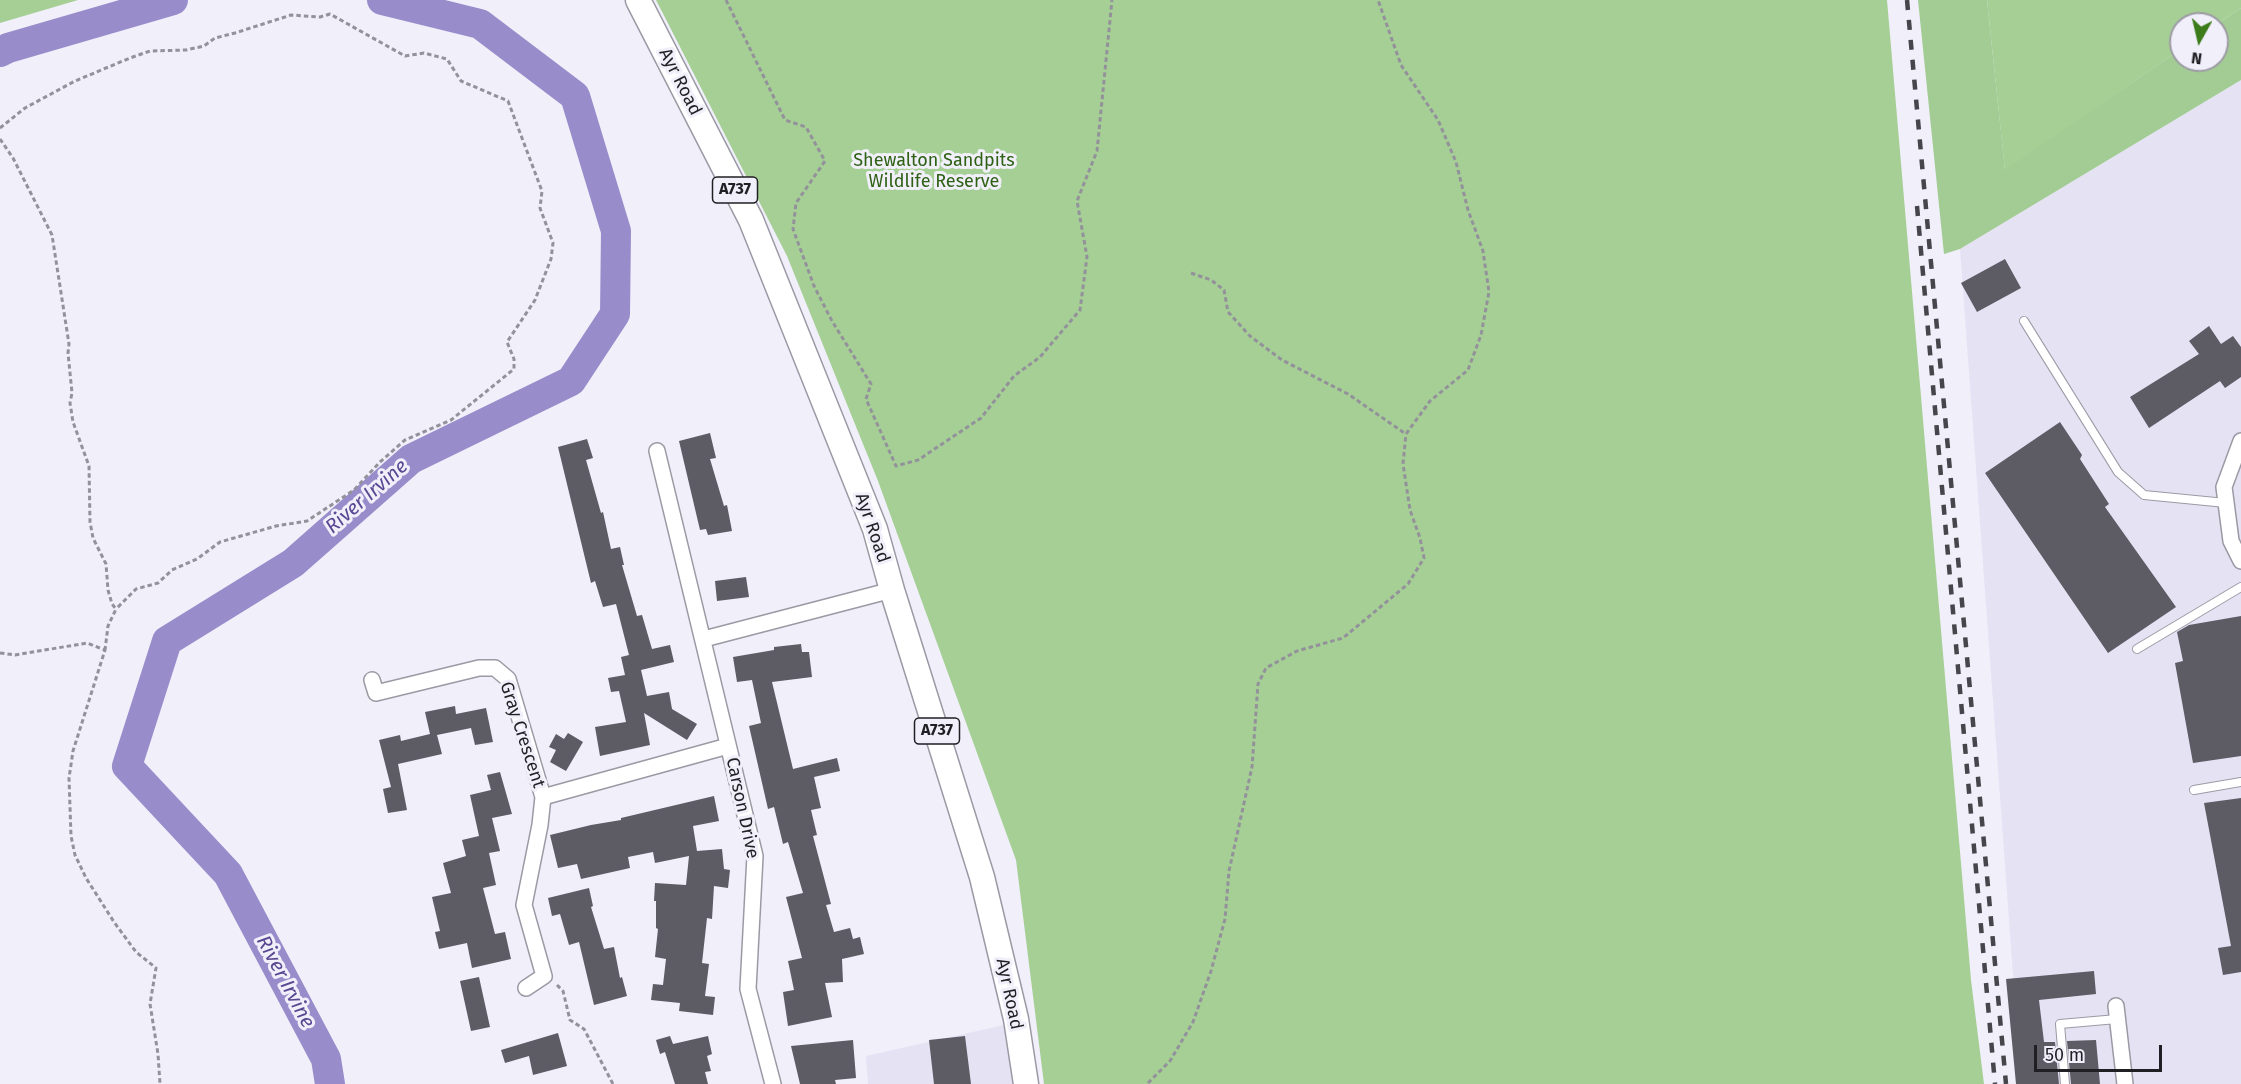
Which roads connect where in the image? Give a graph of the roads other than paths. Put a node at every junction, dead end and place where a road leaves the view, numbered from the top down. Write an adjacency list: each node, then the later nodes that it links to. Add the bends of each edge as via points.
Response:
1 (638, 0): 8 (main road, Ayr Road / A737, via 751,220 875,529)
2 (2024, 321): 5 (lane, via 2118,472 2144,495)
3 (2241, 441): 5 (street, via 2224,487)
4 (657, 451): 9 (street, Carson Drive)
5 (2226, 503): 6 (street, via 2231,541)
6 (2241, 561)
7 (2241, 587): 10 (lane)
8 (892, 590): 9 (street); 19 (main road, Ayr Road / A737, via 982,877 1016,1019)
9 (704, 639): 12 (street, Carson Drive)
10 (2138, 649)
11 (372, 680): 15 (street, Gray Crescent, via 376,693 479,668 495,668 508,680)
12 (728, 746): 15 (street, Gray Crescent); 18 (street, Carson Drive, via 755,856 748,988)
13 (2241, 782): 14 (lane)
14 (2194, 790)
15 (543, 797): 16 (street, Gray Crescent, via 524,905 544,976)
16 (526, 988)
17 (2117, 1013): 20 (lane, via 2060,1024); 21 (street)
18 (773, 1084)
19 (1026, 1084)
20 (2065, 1084)
21 (2125, 1084)

